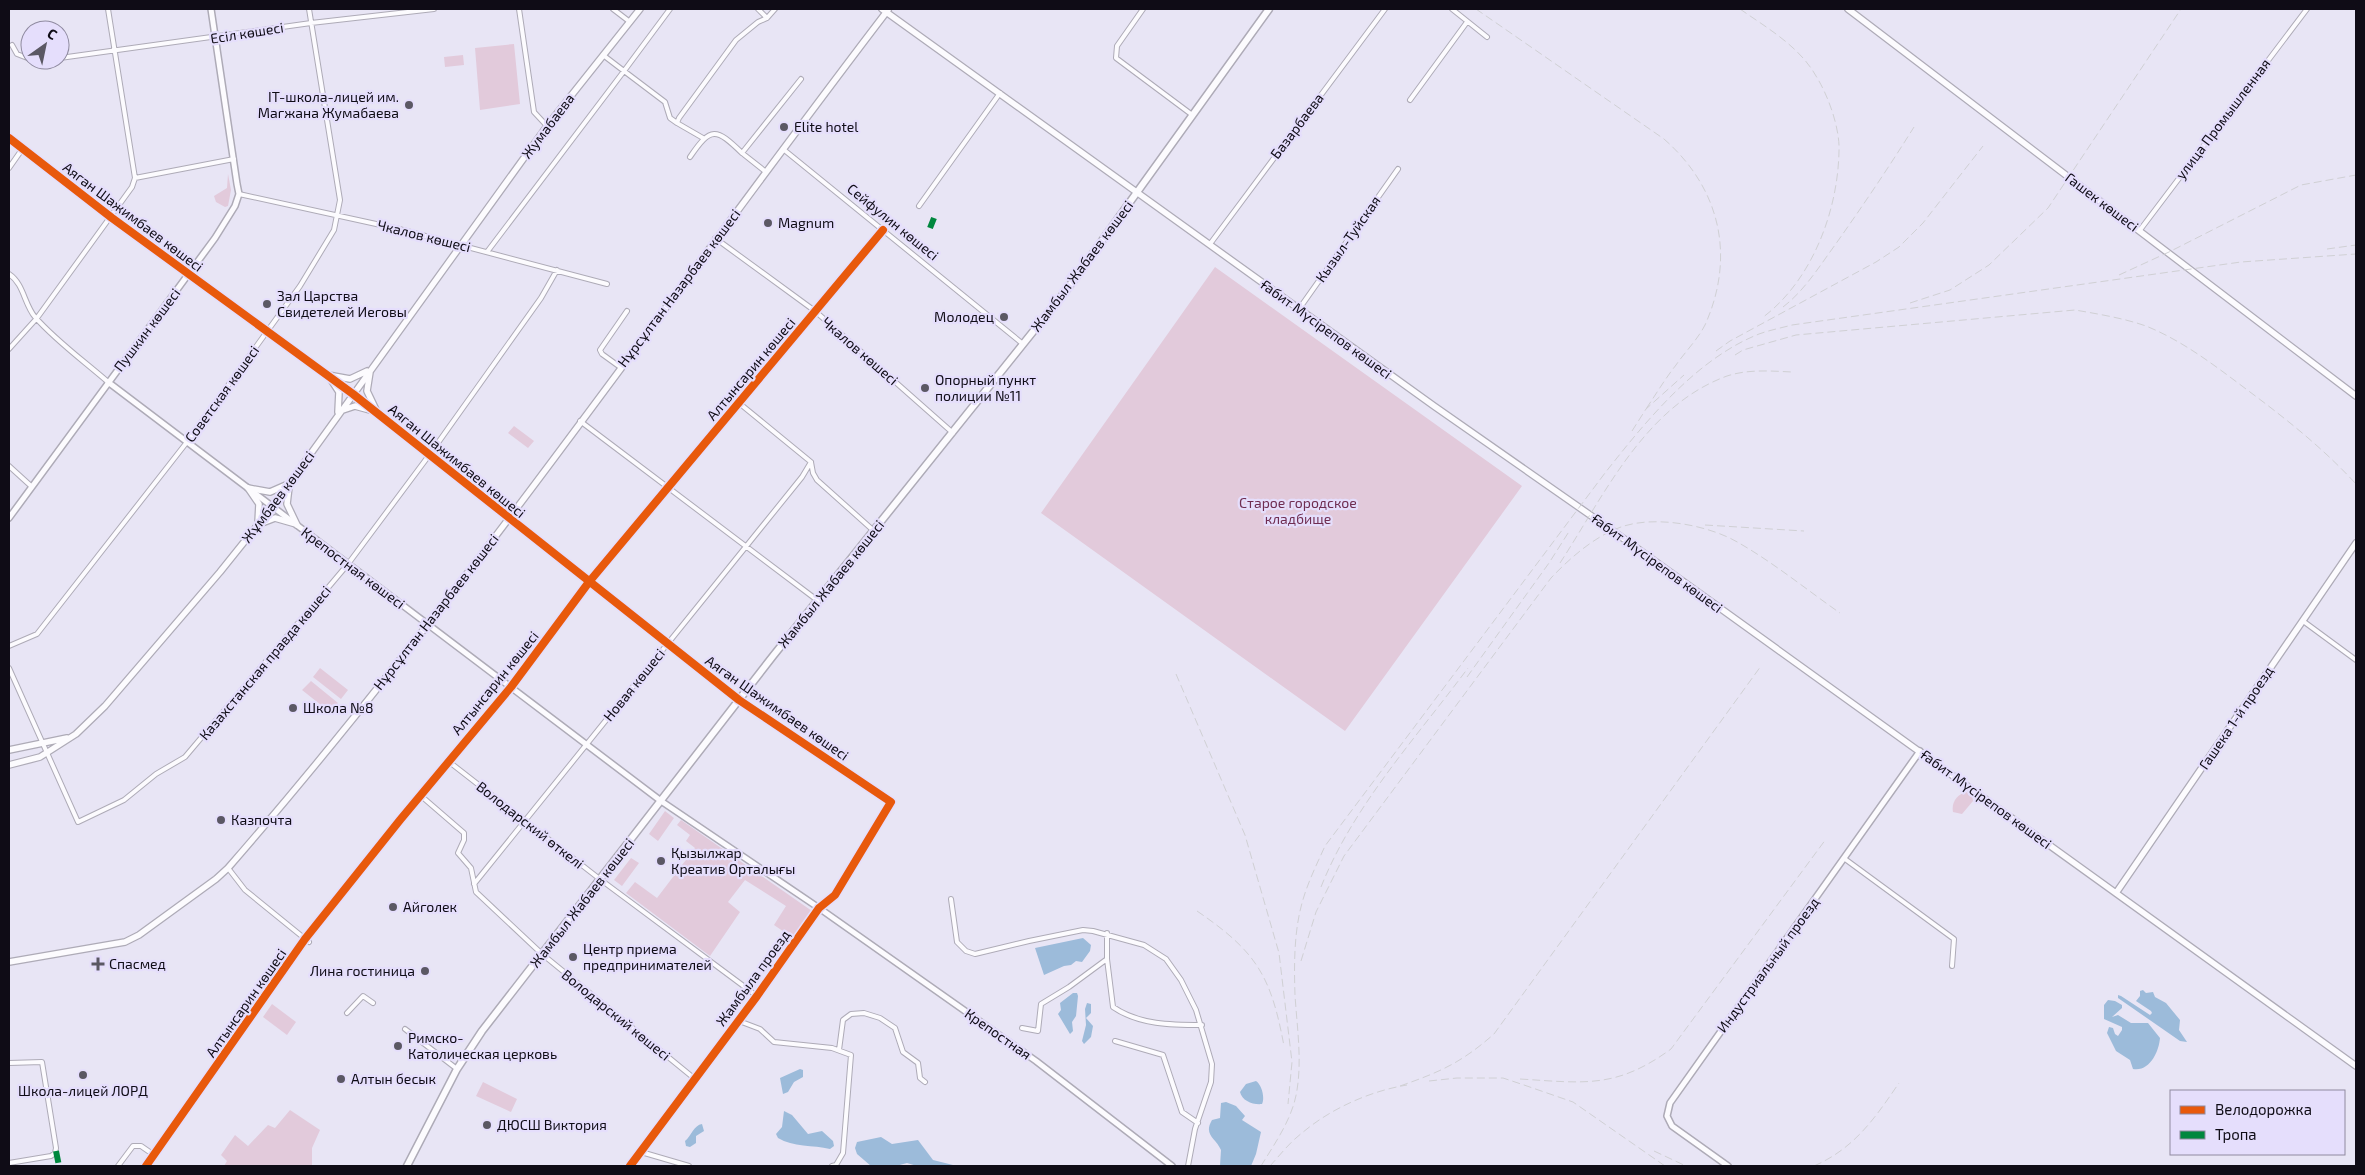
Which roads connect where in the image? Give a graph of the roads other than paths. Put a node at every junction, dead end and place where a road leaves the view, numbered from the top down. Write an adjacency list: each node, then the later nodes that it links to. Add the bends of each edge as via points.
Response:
1 (108, 9): 26 (street)
2 (210, 9): 24 (street)
3 (309, 9): 22 (street, Советская көшесі)
4 (434, 9): 17 (street, Есіл көшесі)
5 (519, 9): 36 (street, via 534,112)
6 (613, 9): 20 (street)
7 (640, 9): 20 (main road, Жумабаева)
8 (670, 9): 30 (street)
9 (758, 9): 19 (street)
10 (775, 9): 19 (street)
11 (1143, 9): 34 (street, via 1117,46 1116,58)
12 (1269, 9): 34 (main road, Жамбыл Жабаев көшесі)
13 (1385, 9): 56 (street, Базарбаева)
14 (1452, 9): 21 (street)
15 (1848, 9): 54 (main road, Гашек көшесі)
16 (2307, 9): 54 (street, улица Промышленная)
17 (414, 10): 22 (street, Есіл көшесі)
18 (886, 10): 32 (main road, Ғабит Мүсірепов көшесі); 40 (main road, Нұрсұлтан Назарбаев көшесі)
19 (767, 18): 35 (street, via 736,40)
20 (630, 22): 28 (main road, Жумабаева)
21 (1467, 22): 23 (street); 33 (street)
22 (311, 23): 24 (street, Есіл көшесі); 51 (street, Советская көшесі, via 340,200)
23 (1487, 37)
24 (215, 38): 26 (street, Есіл көшесі); 43 (street)
25 (12, 45): 27 (street)
26 (115, 51): 29 (street, Есіл көшесі); 47 (street)
27 (20, 55)
28 (603, 55): 30 (street); 36 (main road, Жумабаева)
29 (70, 57)
30 (624, 71): 35 (street, via 665,102 670,118); 58 (street)
31 (801, 79): 41 (street)
32 (1000, 93): 48 (main road, Ғабит Мүсірепов көшесі); 50 (street)
33 (1410, 100)
34 (1191, 114): 48 (main road, Жамбыл Жабаев көшесі)
35 (677, 123): 38 (street)
36 (547, 126): 57 (main road, Жумабаева)
37 (9, 138): 39 (street, Аяган Шажимбаев көшесі)
38 (703, 138): 41 (street, via 714,134 723,136); 42 (street)
39 (23, 148): 44 (street); 52 (street, Аяган Шажимбаев көшесі)
40 (783, 149): 46 (main road, Нұрсұлтан Назарбаев көшесі); 53 (street, Сейфулин көшесі)
41 (742, 153): 46 (street)
42 (690, 156)
43 (234, 159): 47 (street); 49 (street)
44 (9, 168)
45 (1398, 169): 63 (street, Кызыл-Туйская)
46 (766, 172): 55 (main road, Нұрсұлтан Назарбаев көшесі)
47 (134, 178): 52 (street, via 132,187)
48 (1136, 192): 56 (main road, Ғабит Мүсірепов көшесі); 68 (main road, Жамбыл Жабаев көшесі)
49 (239, 194): 51 (street, Чкалов көшесі); 61 (street, Пушкин көшесі, via 232,212)
50 (919, 206)
51 (338, 215): 57 (street, Чкалов көшесі); 67 (street, Советская көшесі, via 329,240)
52 (112, 218): 61 (street, Аяган Шажимбаев көшесі); 66 (street)
53 (883, 230): 65 (street, Алтынсарин көшесі); 68 (street, Сейфулин көшесі)
54 (2140, 230): 75 (main road, Гашек көшесі)
55 (715, 238): 65 (street, Чкалов көшесі); 70 (main road, Нұрсұлтан Назарбаев көшесі)
56 (1210, 244): 63 (main road, Ғабит Мүсірепов көшесі)
57 (461, 245): 58 (street, Чкалов көшесі); 71 (main road, Жұмбаев көшесі)
58 (487, 252): 59 (street, Чкалов көшесі)
59 (557, 270): 62 (street, Чкалов көшесі); 82 (street, Казахстанская правда көшесі, via 541,298)
60 (9, 274): 66 (street, Крепостная көшесі, via 17,281)
61 (188, 275): 67 (street, Аяган Шажимбаев көшесі); 73 (street, Пушкин көшесі)
62 (607, 284)
63 (1299, 309): 112 (main road, Ғабит Мүсірепов көшесі)
64 (627, 311): 70 (street, via 600,350)
65 (815, 311): 76 (street, Алтынсарин көшесі); 80 (street, Чкалов көшесі)
66 (37, 318): 69 (street); 73 (street, Крепостная көшесі)
67 (268, 330): 72 (street, Аяган Шажимбаев көшесі); 81 (street, Советская көшесі)
68 (1024, 344): 80 (main road, Жамбыл Жабаев көшесі)
69 (9, 349)
70 (620, 367): 79 (main road, Нұрсұлтан Назарбаев көшесі)
71 (371, 369): 72 (main road, via 353,379); 74 (main road, Жұмбаев көшесі); 77 (main road, via 367,391)
72 (328, 375): 74 (street, Аяган Шажимбаев көшесі); 78 (main road, via 340,395)
73 (108, 382): 81 (street, Крепостная көшесі); 86 (street, Пушкин көшесі)
74 (353, 394): 77 (street, Аяган Шажимбаев көшесі); 78 (main road, Жұмбаев көшесі)
75 (2356, 396)
76 (739, 403): 83 (street); 88 (street, Алтынсарин көшесі)
77 (377, 412): 78 (main road, via 353,406); 82 (street, Аяган Шажимбаев көшесі)
78 (337, 416): 85 (main road, Жұмбаев көшесі)
79 (580, 422): 88 (street); 91 (main road, Нұрсұлтан Назарбаев көшесі)
80 (953, 433): 94 (main road, Жамбыл Жабаев көшесі)
81 (187, 442): 87 (street, Крепостная көшесі); 103 (street, Советская көшесі, via 38,634)
82 (430, 454): 91 (street, Аяган Шажимбаев көшесі); 97 (street, Казахстанская правда көшесі)
83 (811, 462): 94 (street, via 817,480); 96 (street, Новая көшесі)
84 (9, 466): 86 (street)
85 (291, 482): 87 (main road, via 272,492); 89 (main road, Жұмбаев көшесі); 92 (main road, via 287,504)
86 (31, 486): 90 (street, Пушкин көшесі)
87 (248, 488): 89 (street, Крепостная көшесі); 93 (main road, via 260,508)
88 (668, 488): 96 (street); 98 (street, Алтынсарин көшесі)
89 (273, 506): 92 (street, Крепостная көшесі); 93 (main road, Жұмбаев көшесі)
90 (9, 518)
91 (508, 518): 98 (street, Аяган Шажимбаев көшесі); 101 (main road, Нұрсұлтан Назарбаев көшесі)
92 (297, 524): 93 (main road, via 273,518); 97 (street, Крепостная көшесі)
93 (256, 527): 108 (main road, Жұмбаев көшесі, via 104,706)
94 (874, 531): 99 (main road, Жамбыл Жабаев көшесі)
95 (2356, 543): 100 (main road, Гашека 1-й проезд)
96 (746, 546): 99 (street); 102 (street, Новая көшесі)
97 (348, 564): 101 (street, Крепостная көшесі); 113 (street, Казахстанская правда көшесі, via 189,753 124,800 78,822)
98 (589, 582): 102 (street, Аяган Шажимбаев көшесі); 106 (street, Алтынсарин көшесі)
99 (817, 600): 107 (main road, Жамбыл Жабаев көшесі)
100 (2303, 621): 104 (street); 124 (main road, Гашека 1-й проезд)
101 (428, 624): 106 (street, Крепостная көшесі); 121 (main road, Нұрсұлтан Назарбаев көшесі, via 329,749)
102 (667, 644): 107 (street, Аяган Шажимбаев көшесі); 110 (street, Новая көшесі)
103 (9, 646)
104 (2356, 660)
105 (9, 668): 109 (street)
106 (511, 687): 110 (street, Крепостная көшесі); 114 (street, Алтынсарин көшесі)
107 (739, 700): 117 (main road, Жамбыл Жабаев көшесі); 118 (street, Аяган Шажимбаев көшесі)
108 (76, 734): 109 (main road, Жұмбаев көшесі); 113 (main road, Жұмбаев көшесі)
109 (42, 744): 111 (main road, Жұмбаев көшесі); 113 (street)
110 (586, 744): 117 (street, Крепостная көшесі); 119 (street, Новая көшесі)
111 (9, 750)
112 (1920, 751): 120 (street, Индустриальный проезд); 124 (main road, Ғабит Мүсірепов көшесі)
113 (46, 753): 115 (main road, Жұмбаев көшесі, via 27,762)
114 (448, 761): 116 (street, Алтынсарин көшесі); 119 (street, Володарский өткелі)
115 (9, 765)
116 (420, 795): 123 (street, Володарский көшесі, via 464,833 458,853 471,868); 128 (street, Алтынсарин көшесі)
117 (662, 801): 122 (main road, Жамбыл Жабаев көшесі); 126 (street, Крепостная көшесі)
118 (891, 802): 126 (street, Жамбыла проезд, via 841,888)
119 (525, 821): 122 (street, Володарский өткелі); 123 (street, Новая көшесі)
120 (1845, 859): 132 (street, via 1954,940); 159 (street, Индустриальный проезд, via 1668,1107 1667,1116 1672,1126)
121 (228, 868): 128 (street, via 245,890); 131 (main road, Нұрсұлтан Назарбаев көшесі, via 129,940)
122 (600, 880): 129 (main road, Жамбыл Жабаев көшесі); 133 (street, Володарский өткелі)
123 (474, 884): 129 (street, Володарский көшесі, via 476,892)
124 (2116, 893): 143 (main road, Ғабит Мүсірепов көшесі)
125 (951, 899): 127 (street, via 957,942 970,953 980,954 1029,940 1083,930)
126 (819, 908): 133 (street, Жамбыла проезд); 157 (street, Крепостная, via 1036,1061)
127 (1107, 933): 130 (street); 137 (street, via 1144,945 1166,959 1188,992)
128 (307, 940): 149 (street, Алтынсарин көшесі)
129 (542, 954): 144 (main road, Жамбыл Жабаев көшесі); 145 (street, Володарский көшесі)
130 (1107, 959): 137 (street, via 1111,1002 1115,1009 1139,1019 1169,1025); 138 (street, via 1070,987 1040,1004 1038,1031)
131 (9, 962)
132 (1952, 966)
133 (757, 996): 136 (street, Жамбыла проезд)
134 (373, 1003): 135 (street, via 363,996)
135 (348, 1013)
136 (739, 1021): 141 (street, Жамбыла проезд, via 760,1029 774,1042 803,1043); 145 (street, Жамбыла проезд)
137 (1202, 1025): 147 (street, via 1212,1064 1211,1082)
138 (1022, 1028)
139 (406, 1029): 144 (street)
140 (1115, 1041): 147 (street, via 1163,1055 1182,1112)
141 (839, 1050): 146 (street, via 843,1020 847,1016 864,1013 880,1018 895,1028 903,1052 918,1063 920,1078); 156 (street, Жамбыла проезд, via 851,1055 844,1152)
142 (9, 1062): 150 (street, via 42,1062 56,1151 50,1156)
143 (2356, 1066)
144 (457, 1069): 153 (main road, Жамбыл Жабаев көшесі)
145 (695, 1079): 148 (street, Жамбыла проезд)
146 (925, 1082)
147 (1198, 1122): 158 (street)
148 (641, 1152): 154 (street, Жамбыла проезд); 155 (street)
149 (154, 1155): 151 (street, via 141,1146 132,1146); 152 (street, Алтынсарин көшесі)
150 (9, 1163)
151 (118, 1166)
152 (146, 1166)
153 (407, 1166)
154 (630, 1166)
155 (689, 1166)
156 (834, 1166)
157 (1172, 1166)
158 (1188, 1166)
159 (1728, 1166)

